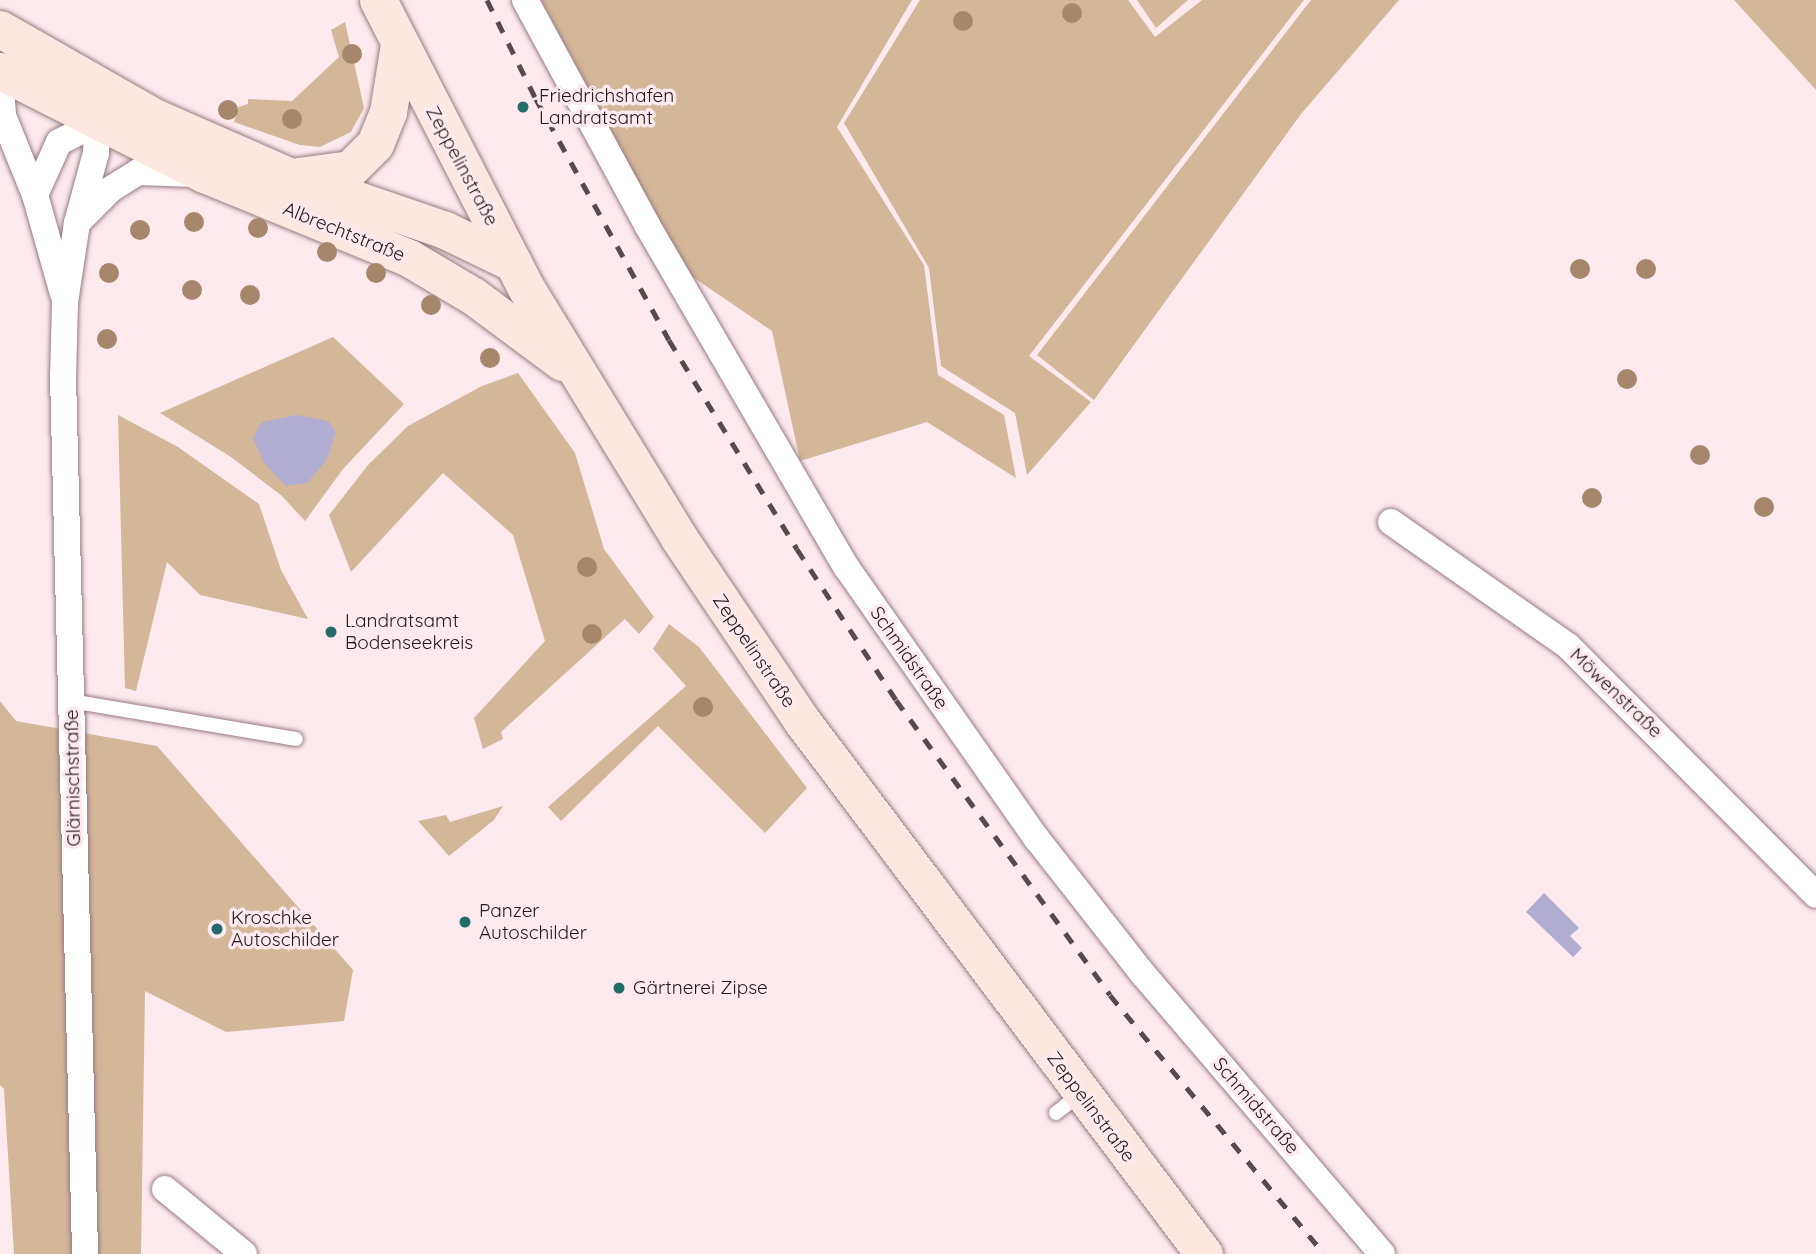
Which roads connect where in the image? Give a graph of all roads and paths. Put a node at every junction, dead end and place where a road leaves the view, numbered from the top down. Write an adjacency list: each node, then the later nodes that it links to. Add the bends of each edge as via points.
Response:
1 (378, 0): 4 (main road, Zeppelinstraße)
2 (525, 0): 23 (street, Schmidstraße, via 654,237 847,568 966,741 1118,943)
3 (0, 29): 7 (main road, Albrechtstraße)
4 (399, 44): 9 (main road, via 388,112 375,144 350,169); 12 (main road, Zeppelinstraße)
5 (0, 71): 7 (main road, Albrechtstraße)
6 (0, 79): 10 (street, Glärnischstraße, via 4,116)
7 (105, 110): 8 (main road, Albrechtstraße); 9 (main road, Albrechtstraße); 10 (street, via 59,142); 11 (street, Glärnischstraße)
8 (204, 174): 11 (street, via 138,172 111,189); 14 (main road, Albrechtstraße, via 409,258 473,296)
9 (291, 177): 12 (main road, Albrechtstraße, via 445,230)
10 (35, 195): 13 (street, Glärnischstraße)
11 (77, 223): 13 (street, Glärnischstraße)
12 (513, 263): 14 (main road, Zeppelinstraße)
13 (65, 302): 16 (street, Glärnischstraße)
14 (574, 371): 22 (main road, Zeppelinstraße, via 802,722 1068,1103)
15 (1391, 522): 18 (street, Möwenstraße, via 1568,646)
16 (71, 701): 17 (lane); 20 (street, Glärnischstraße)
17 (296, 738)
18 (1816, 895)
19 (165, 1189): 21 (street)
20 (85, 1254)
21 (244, 1254)
22 (1204, 1254)
23 (1382, 1254)

